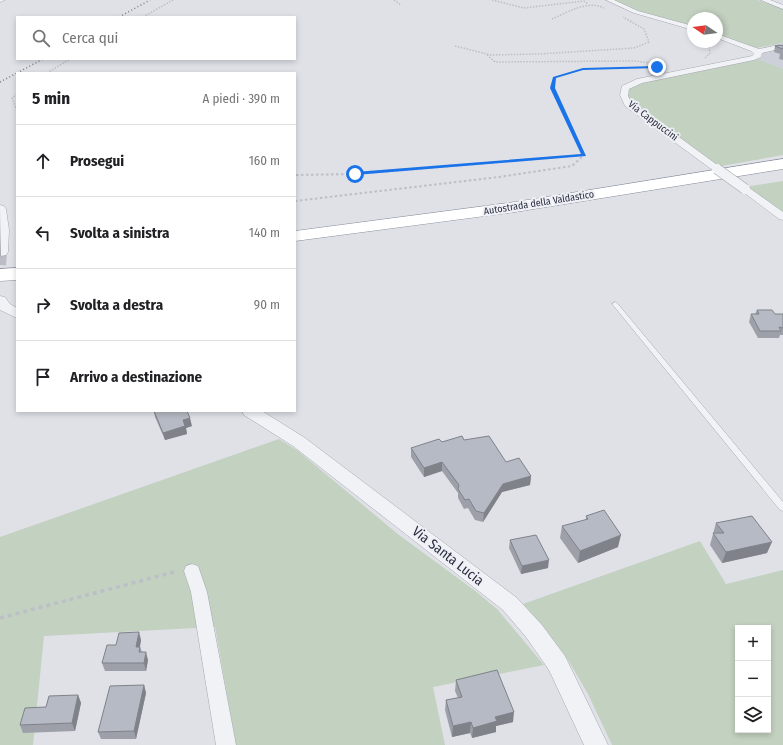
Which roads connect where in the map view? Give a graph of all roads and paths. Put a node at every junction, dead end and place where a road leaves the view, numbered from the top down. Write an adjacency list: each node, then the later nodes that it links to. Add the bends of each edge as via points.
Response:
1 (173, 0): 11 (path)
2 (394, 0): 7 (path)
3 (492, 0): 6 (path, via 524,8 584,1)
4 (612, 0): 13 (street, via 636,12)
5 (764, 0): 8 (street)
6 (589, 4): 9 (path); 12 (path)
7 (401, 5)
8 (783, 7)
9 (608, 9)
10 (619, 15): 19 (path, via 644,29 649,42 634,48 539,54)
11 (145, 16)
12 (552, 19)
13 (687, 26)
14 (723, 38): 18 (street)
15 (455, 46): 19 (path)
16 (783, 46): 18 (street)
17 (709, 48): 21 (path, via 710,53)
18 (758, 52): 33 (street, Via Cappuccini, bridge, via 754,58 640,81 625,88 623,92 628,104)
19 (485, 54): 22 (path, via 495,62 636,61)
20 (68, 60): 24 (path)
21 (701, 62)
22 (657, 67): 23 (path); 27 (path, via 583,69 554,78 552,88)
23 (664, 67)
24 (49, 72)
25 (16, 95): 26 (path, via 12,98)
26 (16, 108)
27 (584, 155): 29 (path, via 355,174); 31 (path, via 572,166)
28 (783, 164): 34 (highway, Autostrada della Valdastico, via 515,207)
29 (296, 175)
30 (783, 178): 35 (highway, Autostrada della Valdastico, via 527,218)
31 (296, 201)
32 (0, 209): 36 (street, via 3,230)
33 (783, 217)
34 (296, 236)
35 (296, 246)
36 (0, 260): 37 (highway)
37 (16, 266)
38 (16, 274): 39 (highway)
39 (0, 275)
40 (0, 300): 42 (street, via 5,307)
41 (615, 304): 44 (lane)
42 (16, 313)
43 (252, 412): 48 (street, Via Santa Lucia, via 299,442 510,604 557,663)
44 (783, 508)
45 (192, 571): 46 (path, via 171,572); 47 (street, via 199,592)
46 (0, 618)
47 (226, 745)
48 (596, 745)

